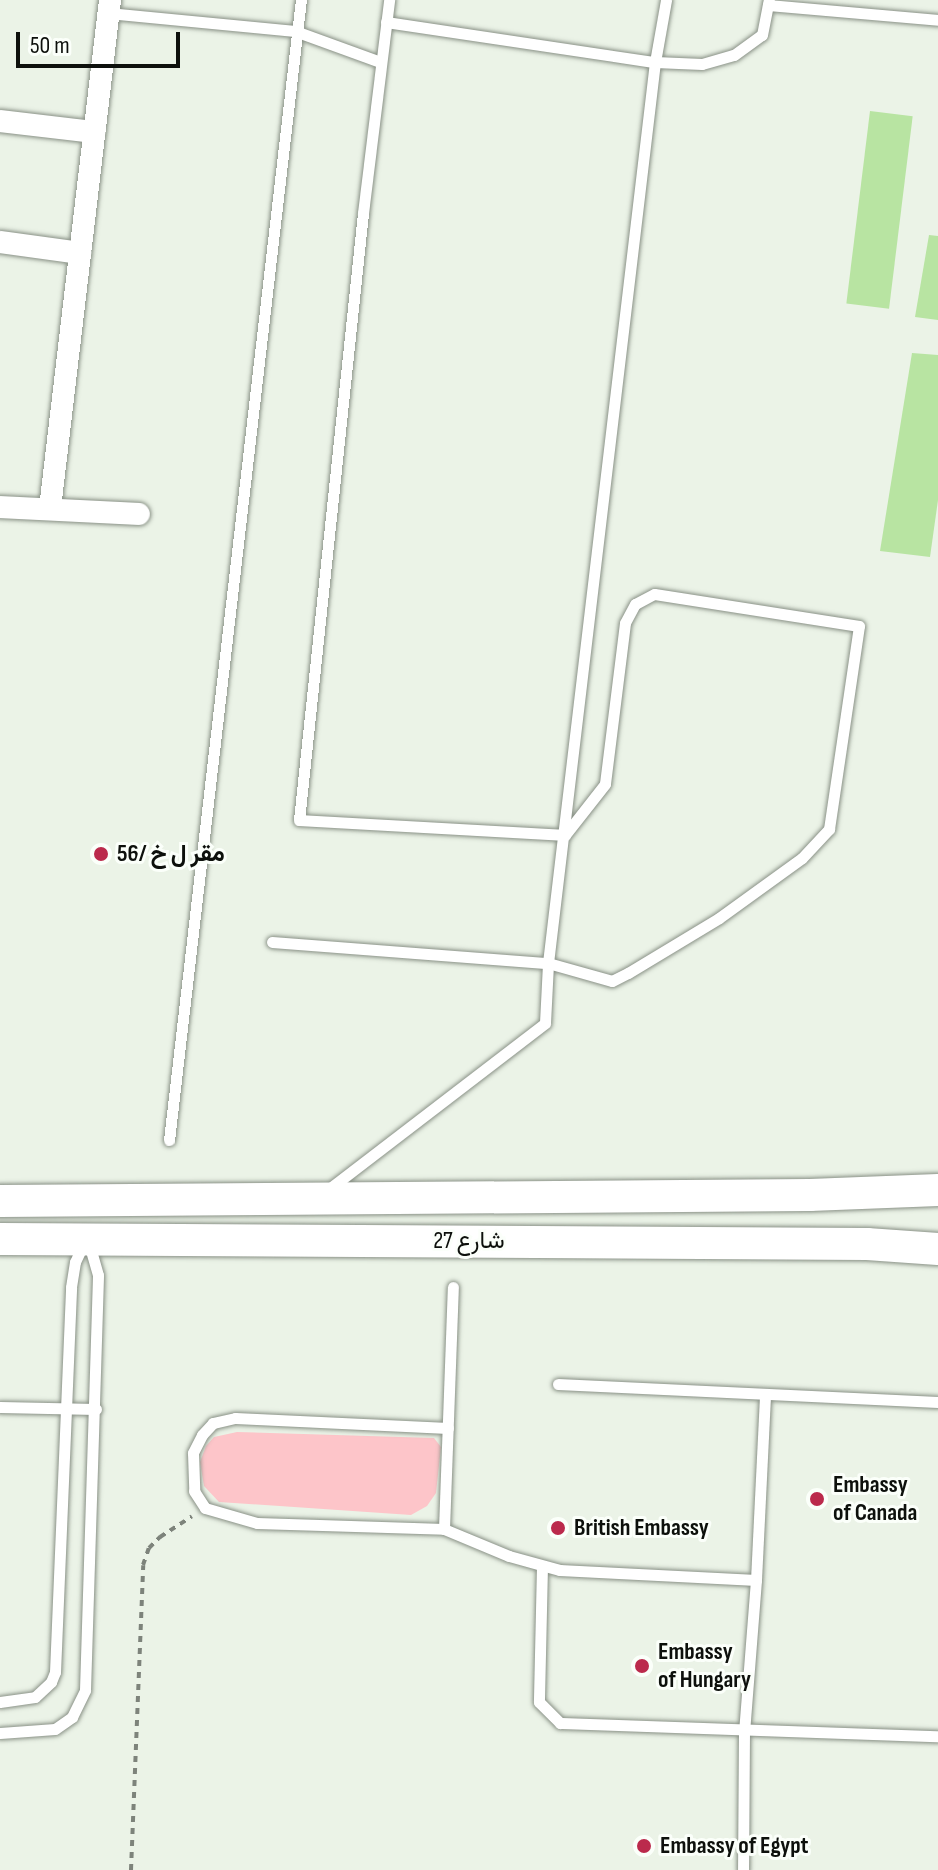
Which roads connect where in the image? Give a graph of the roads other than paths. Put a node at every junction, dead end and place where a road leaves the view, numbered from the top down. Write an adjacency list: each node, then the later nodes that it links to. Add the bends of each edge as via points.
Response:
1 (301, 0): 8 (lane)
2 (389, 0): 7 (lane)
3 (666, 0): 10 (lane)
4 (769, 3): 6 (lane); 10 (lane, via 762,35 734,55 702,64)
5 (109, 6): 8 (lane); 12 (street)
6 (938, 20)
7 (386, 22): 9 (lane); 10 (lane)
8 (295, 31): 9 (lane); 21 (lane)
9 (380, 62): 18 (lane, via 299,820)
10 (655, 62): 18 (lane)
11 (0, 121): 12 (street)
12 (94, 132): 14 (street)
13 (0, 242): 14 (street)
14 (80, 253): 16 (street)
15 (0, 507): 16 (street)
16 (50, 508): 17 (street)
17 (139, 514)
18 (565, 835): 20 (lane); 20 (lane, via 605,784 625,623 635,604 654,594 859,626 829,829 802,858 690,938 612,981)
19 (272, 942): 20 (lane)
20 (548, 963): 23 (lane, via 545,1023)
21 (169, 1140)
22 (938, 1190): 23 (main road, شارع 27)
23 (315, 1199): 24 (main road, شارع 27)
24 (86, 1200): 25 (main road, شارع 27); 27 (main road)
25 (0, 1201)
26 (0, 1239): 27 (main road, شارع 27)
27 (87, 1239): 28 (main road, شارع 27); 36 (lane, via 72,1275); 37 (lane, via 98,1275)
28 (867, 1244): 29 (main road, شارع 27); 30 (main road)
29 (938, 1249)
30 (938, 1265)
31 (453, 1287): 38 (lane)
32 (558, 1384): 33 (lane)
33 (765, 1394): 34 (lane); 41 (lane)
34 (938, 1402)
35 (0, 1407): 36 (lane)
36 (66, 1408): 37 (lane); 42 (lane, via 55,1672 35,1697)
37 (96, 1409): 44 (lane, via 83,1700 55,1729)
38 (448, 1428): 39 (lane); 39 (lane, via 235,1418 213,1423 202,1435 192,1463 194,1491 205,1508 257,1523)
39 (444, 1529): 40 (lane)
40 (542, 1566): 41 (lane); 43 (lane, via 539,1702 545,1711 560,1723 575,1725)
41 (756, 1580): 43 (lane)
42 (0, 1702)
43 (744, 1732): 45 (lane); 46 (lane)
44 (0, 1733)
45 (938, 1736)
46 (743, 1870)

